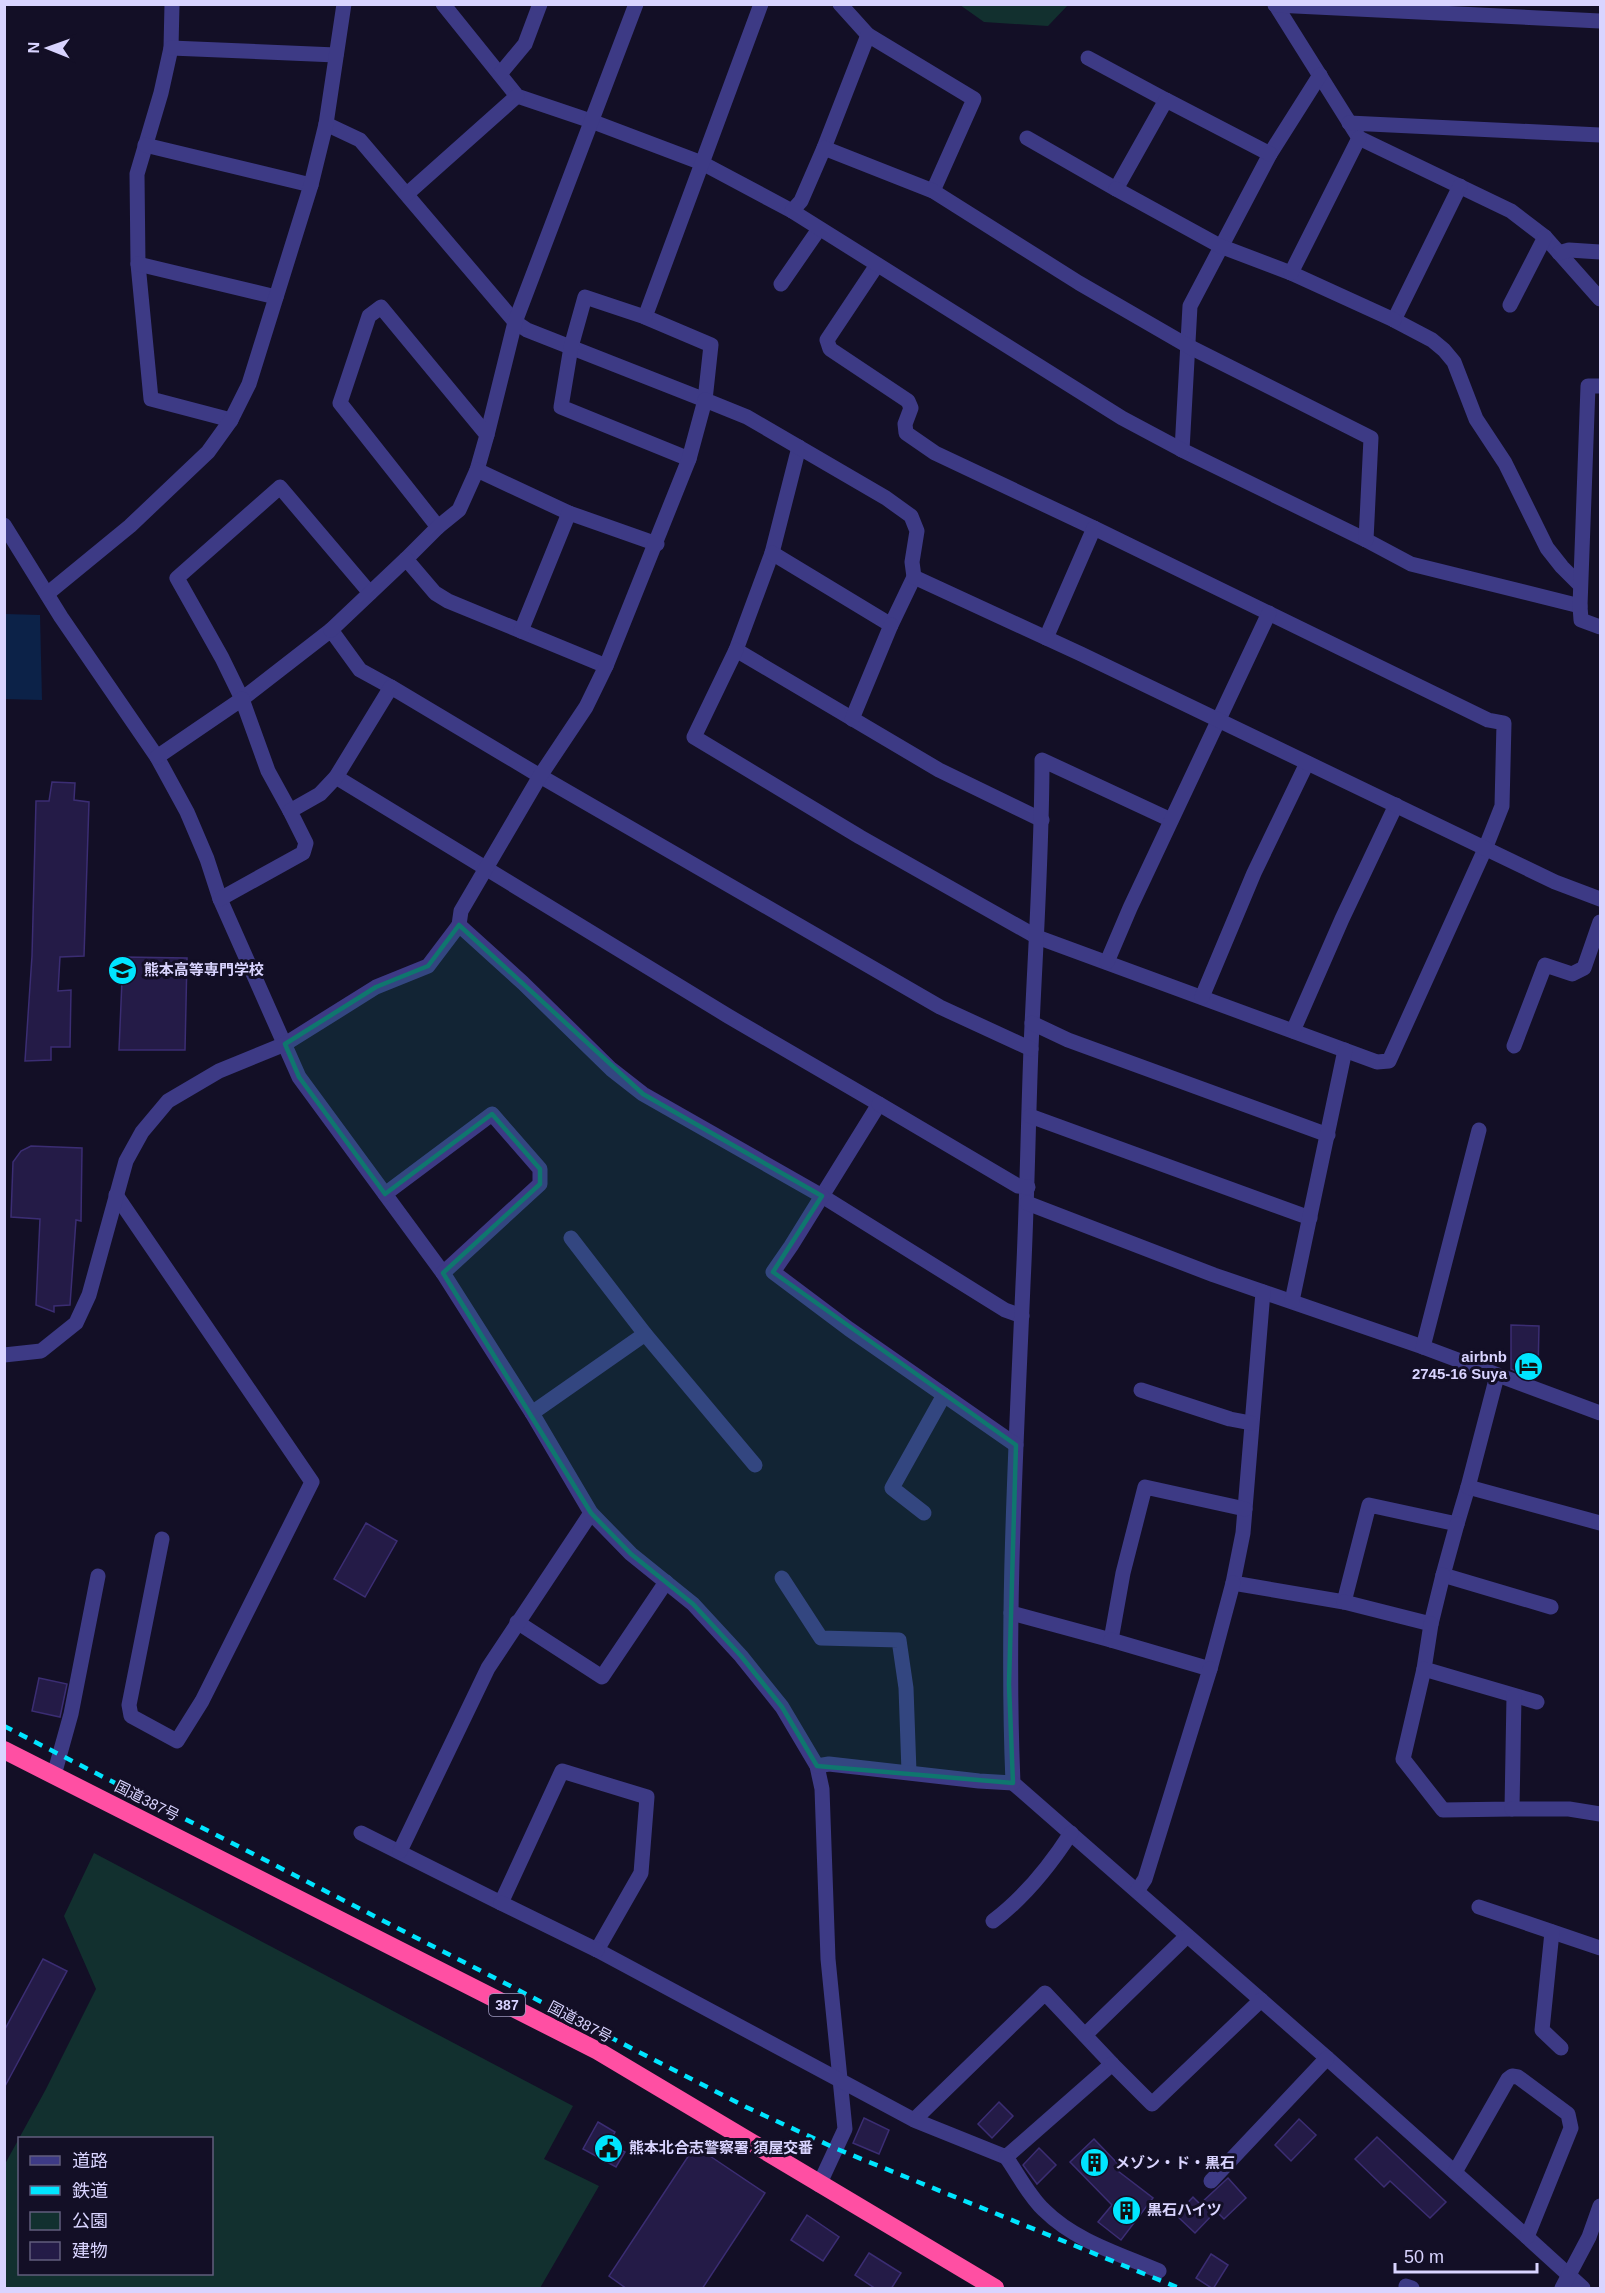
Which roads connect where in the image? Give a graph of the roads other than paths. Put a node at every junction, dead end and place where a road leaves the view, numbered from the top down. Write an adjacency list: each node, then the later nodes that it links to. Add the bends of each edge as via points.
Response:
1 (172, 4): 10 (street)
2 (344, 4): 11 (street)
3 (443, 4): 13 (street)
4 (540, 4): 13 (street, via 525,44)
5 (636, 4): 17 (street)
6 (761, 4): 26 (street)
7 (840, 4): 9 (street)
8 (1600, 21): 14 (street, via 1275,4)
9 (868, 35): 24 (street); 30 (street, via 974,99)
10 (171, 48): 11 (street); 23 (street)
11 (336, 55): 19 (street)
12 (1088, 58): 16 (street)
13 (500, 75): 15 (street)
14 (1320, 75): 18 (street); 25 (street)
15 (518, 96): 17 (street); 31 (street)
16 (1166, 100): 25 (street); 29 (street)
17 (591, 121): 26 (street); 47 (street)
18 (1349, 123): 20 (street); 22 (street)
19 (326, 124): 27 (street); 31 (street, via 360,140)
20 (1600, 135)
21 (1027, 138): 29 (street)
22 (1359, 138): 28 (street); 40 (street)
23 (145, 145): 27 (street); 38 (street, via 137,174)
24 (824, 148): 30 (street); 32 (street, via 801,201)
25 (1270, 154): 35 (street)
26 (702, 163): 32 (street); 45 (street)
27 (311, 185): 42 (street)
28 (1460, 186): 34 (street, via 1511,211); 46 (street)
29 (1116, 189): 35 (street)
30 (933, 191): 48 (street)
31 (407, 194): 47 (street)
32 (792, 211): 33 (street)
33 (819, 229): 39 (street); 41 (street)
34 (1545, 237): 37 (street); 44 (street)
35 (1220, 246): 40 (street); 48 (street, via 1190,306)
36 (1600, 252): 37 (street)
37 (1559, 253): 43 (street)
38 (138, 264): 42 (street); 52 (street, via 151,399)
39 (877, 265): 55 (street, via 1122,418); 61 (street, via 827,340 830,349 908,400 911,408 906,434 925,447)
40 (1291, 273): 46 (street)
41 (781, 284)
42 (276, 297): 52 (street, via 249,384)
43 (1600, 299)
44 (1510, 305)
45 (645, 317): 49 (street, via 585,297); 51 (street, via 711,345)
46 (1394, 321): 67 (street, via 1432,340 1454,362 1476,419 1505,463 1547,548)
47 (515, 322): 49 (street); 53 (street)
48 (1188, 346): 55 (street); 62 (street, via 1371,438)
49 (571, 347): 51 (street); 56 (street, via 561,407)
50 (1600, 386): 67 (street, via 1588,386)
51 (705, 400): 54 (street, via 747,417); 56 (street)
52 (231, 420): 69 (street, via 208,452 130,526)
53 (486, 435): 57 (street); 60 (street, via 381,307 369,316 340,403)
54 (799, 447): 64 (street); 66 (street, via 911,516 917,531)
55 (1182, 450): 62 (street)
56 (689, 459): 63 (street)
57 (477, 470): 58 (street); 60 (street, via 459,510)
58 (568, 513): 63 (street); 75 (street)
59 (4, 525): 69 (street)
60 (438, 527): 65 (street)
61 (1094, 528): 71 (street); 76 (street)
62 (1366, 540): 70 (street, via 1410,564)
63 (657, 544): 78 (street)
64 (772, 553): 72 (street); 77 (street)
65 (406, 559): 68 (street); 75 (street, via 435,593)
66 (914, 577): 72 (street); 76 (street)
67 (1580, 585): 70 (street)
68 (370, 593): 74 (street); 80 (street, via 280,487 177,578)
69 (47, 594): 83 (street)
70 (1580, 606): 73 (street, via 1581,621)
71 (1269, 613): 82 (street); 91 (street, via 1488,720 1504,723 1502,806)
72 (891, 625): 81 (street)
73 (1600, 627)
74 (331, 630): 79 (street, via 360,670); 80 (street)
75 (521, 631): 78 (street)
76 (1046, 638): 82 (street)
77 (736, 650): 81 (street); 97 (street, via 694,737)
78 (606, 666): 85 (street, via 586,708)
79 (392, 687): 85 (street); 86 (street)
80 (242, 699): 83 (street); 88 (street, via 268,771)
81 (852, 719): 89 (street, via 939,770)
82 (1218, 721): 84 (street); 90 (street)
83 (157, 757): 93 (street, via 195,831)
84 (1307, 763): 87 (street); 99 (street, via 1254,873)
85 (540, 776): 92 (street); 104 (street, via 939,1007)
86 (336, 777): 88 (street, via 320,794); 92 (street)
87 (1396, 805): 91 (street); 101 (street)
88 (290, 811): 93 (street, via 306,843 303,854)
89 (1042, 820): 90 (street, via 1042,760); 97 (street)
90 (1171, 820): 98 (street)
91 (1485, 849): 94 (street); 105 (street, via 1389,1061 1377,1062)
92 (486, 870): 96 (street, via 461,911); 106 (street)
93 (220, 899): 102 (street)
94 (1600, 899)
95 (1600, 922): 103 (street, via 1584,968 1572,974 1545,965)
96 (459, 925): 102 (street, via 428,966 376,987); 113 (street, via 611,1069 643,1094)
97 (1037, 937): 98 (street); 100 (street)
98 (1107, 962): 99 (street)
99 (1202, 997): 101 (street)
100 (1032, 1023): 104 (street); 109 (street, via 1068,1040)
101 (1293, 1031): 105 (street)
102 (285, 1044): 110 (street, via 299,1077); 111 (street, via 219,1071 168,1101 142,1132 126,1161)
103 (1514, 1046)
104 (1031, 1049): 107 (street)
105 (1345, 1050): 109 (street)
106 (879, 1104): 112 (street); 113 (street)
107 (1030, 1116): 112 (street); 114 (street)
108 (1479, 1130): 121 (street)
109 (1328, 1135): 114 (street)
110 (385, 1194): 116 (street); 116 (street, via 492,1114 540,1169 540,1184)
111 (116, 1195): 122 (street, via 89,1295 76,1323 41,1351); 137 (street, via 312,1482 202,1701 177,1741 131,1716 129,1705)
112 (1027, 1195): 117 (street); 119 (street)
113 (822, 1196): 119 (street, via 1005,1310); 125 (street, via 772,1272)
114 (1310, 1218): 118 (street)
115 (571, 1238): 120 (street)
116 (443, 1273): 126 (street)
117 (1263, 1292): 118 (street); 128 (street)
118 (1292, 1301): 121 (street)
119 (1022, 1316): 129 (street)
120 (645, 1334): 126 (street); 130 (street)
121 (1423, 1347): 123 (street)
122 (4, 1355)
123 (1497, 1376): 127 (street); 131 (street)
124 (1140, 1390): 128 (street)
125 (944, 1395): 129 (street); 134 (street, via 892,1488)
126 (532, 1413): 133 (street)
127 (1600, 1413)
128 (1251, 1423): 132 (street)
129 (1016, 1445): 145 (street)
130 (754, 1465)
131 (1468, 1487): 135 (street); 136 (street)
132 (1245, 1509): 142 (street); 148 (street, via 1145,1487)
133 (591, 1513): 141 (street, via 631,1554); 146 (street)
134 (924, 1514)
135 (1600, 1523)
136 (1456, 1524): 138 (street); 143 (street, via 1369,1505)
137 (162, 1539)
138 (1443, 1575): 144 (street); 147 (street)
139 (98, 1576): 156 (street, via 71,1714)
140 (782, 1578): 155 (street, via 821,1638 899,1640 906,1688)
141 (666, 1582): 146 (street, via 602,1677); 154 (street, via 693,1604 741,1656 782,1707)
142 (1233, 1583): 143 (street); 149 (street)
143 (1344, 1602): 147 (street)
144 (1551, 1606)
145 (1011, 1613): 148 (street); 157 (street)
146 (518, 1622): 162 (street, via 488,1668)
147 (1431, 1624): 150 (street)
148 (1111, 1640): 149 (street)
149 (1210, 1669): 163 (street, via 1145,1879)
150 (1424, 1669): 151 (street); 158 (street, via 1403,1759 1443,1810)
151 (1514, 1696): 152 (street); 158 (street)
152 (1538, 1702)
153 (4, 1750): 156 (highway, 国道387号 / 387)
154 (817, 1766): 155 (street); 176 (street, via 822,1789 828,1959)
155 (909, 1772): 157 (street)
156 (54, 1775): 181 (highway, 国道387号 / 387, via 598,2051)
157 (1012, 1783): 161 (street)
158 (1512, 1809): 159 (street, via 1569,1809)
159 (1600, 1814)
160 (361, 1833): 162 (street)
161 (1071, 1833): 163 (street); 166 (street, via 1051,1864 1013,1906)
162 (400, 1851): 164 (street)
163 (1137, 1891): 168 (street)
164 (501, 1903): 170 (street); 170 (street, via 561,1771 647,1797 641,1873)
165 (1479, 1907): 167 (street)
166 (993, 1921)
167 (1551, 1932): 169 (street); 173 (street, via 1542,2030)
168 (1187, 1936): 171 (street); 172 (street)
169 (1600, 1948)
170 (597, 1950): 176 (street)
171 (1261, 2000): 174 (street); 175 (street, via 1152,2104)
172 (1084, 2035): 175 (street); 177 (street, via 1045,1993)
173 (1561, 2048)
174 (1327, 2058): 179 (street); 180 (street)
175 (1112, 2064): 178 (street)
176 (840, 2080): 177 (street); 181 (street, via 845,2129)
177 (914, 2120): 178 (street)
178 (1006, 2157): 184 (street, via 1042,2210 1071,2232)
179 (1455, 2172): 183 (street); 183 (street, via 1512,2076 1568,2114 1571,2128)
180 (1211, 2181)
181 (819, 2185): 186 (highway, 国道387号 / 387)
182 (1600, 2206): 185 (street)
183 (1527, 2236): 185 (street)
184 (1159, 2271)
185 (1566, 2282): 187 (street)
186 (995, 2289)
187 (1582, 2289)

